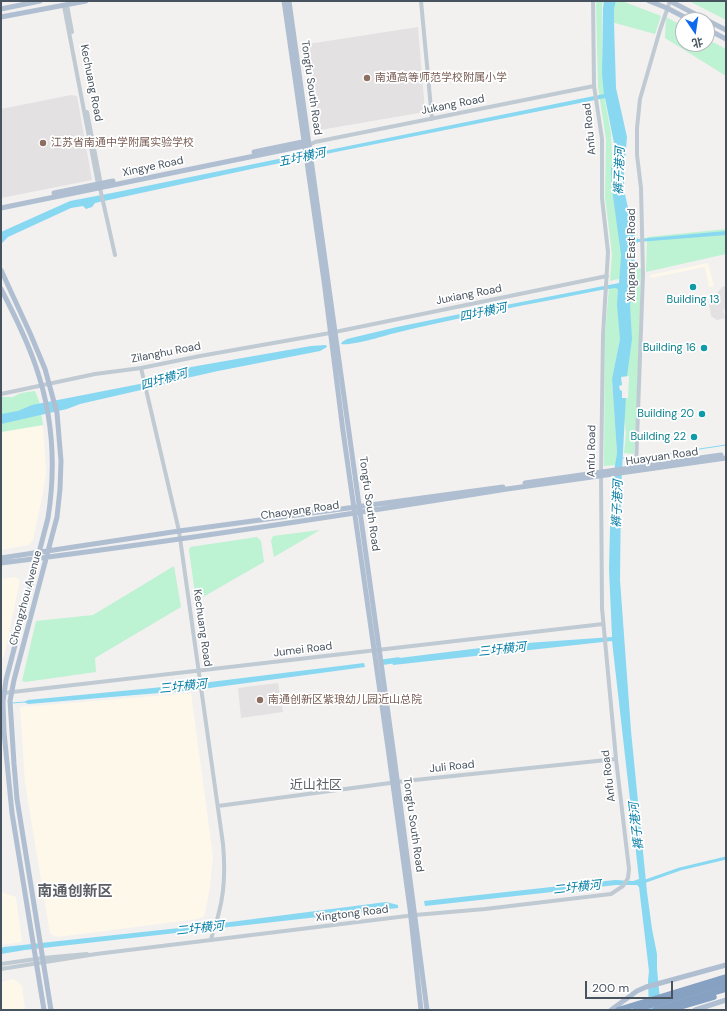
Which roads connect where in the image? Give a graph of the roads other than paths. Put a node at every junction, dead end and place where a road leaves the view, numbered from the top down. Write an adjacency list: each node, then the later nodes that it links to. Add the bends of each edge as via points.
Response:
1 (40, 1): 11 (main road)
2 (86, 1): 9 (main road)
3 (284, 1): 19 (main road, Tongfu South Road)
4 (289, 1): 19 (main road, Tongfu South Road)
5 (421, 1): 18 (street)
6 (593, 1): 17 (street, Anfu Road)
7 (649, 1): 10 (main road)
8 (670, 1): 10 (street, Xingang East Road); 14 (main road)
9 (65, 5): 13 (main road); 20 (street, Kechuang Road)
10 (667, 8): 12 (main road); 34 (street, Xingang East Road, via 640,99 637,128 642,243 641,356)
11 (1, 9)
12 (675, 12)
13 (1, 18)
14 (726, 30)
15 (715, 34): 16 (main road)
16 (726, 40)
17 (594, 86): 18 (street, Jukang Road); 25 (street, Anfu Road, via 602,139 602,198 608,252)
18 (432, 119): 19 (street, Jukang Road)
19 (306, 143): 20 (main road, Xingye Road); 27 (main road, Tongfu South Road)
20 (100, 185): 21 (main road, Xingye Road); 22 (main road, Xingye Road); 23 (street, Kechuang Road)
21 (1, 204)
22 (1, 208)
23 (115, 255)
24 (1, 270): 29 (main road, Chongzhou Avenue, via 30,333)
25 (607, 276): 27 (street, Juxiang Road); 36 (street, Anfu Road, via 603,335)
26 (1, 289): 30 (main road, Chongzhou Avenue, via 26,342)
27 (333, 332): 28 (street, Zilanghu Road); 37 (main road, Tongfu South Road)
28 (141, 368): 29 (street, Zilanghu Road); 39 (street, Kechuang Road)
29 (49, 383): 30 (street, Zilanghu Road); 41 (main road, Chongzhou Avenue, via 57,413 61,461 57,518)
30 (42, 386): 31 (street, Zilanghu Road); 42 (main road, Chongzhou Avenue, via 53,457 52,492)
31 (1, 394)
32 (726, 454): 34 (main road, Huayuan Road)
33 (726, 458): 35 (main road, Huayuan Road)
34 (636, 467): 35 (main road, Huayuan Road)
35 (626, 470): 36 (main road, Huayuan Road)
36 (601, 474): 37 (main road, Chaoyang Road); 38 (main road, Chaoyang Road); 47 (street, Anfu Road)
37 (356, 507): 38 (main road, Tongfu South Road); 39 (main road, Chaoyang Road)
38 (357, 513): 40 (main road, Chaoyang Road); 48 (main road, Tongfu South Road)
39 (179, 531): 40 (street, Kechuang Road); 41 (main road, Chaoyang Road)
40 (180, 539): 43 (main road, Chaoyang Road); 49 (street, Kechuang Road)
41 (49, 550): 42 (main road, Chaoyang Road); 43 (main road, Chongzhou Avenue)
42 (39, 552): 44 (main road, Chaoyang Road); 45 (main road, Chongzhou Avenue)
43 (47, 557): 45 (main road, Chaoyang Road); 51 (main road, Chongzhou Avenue)
44 (1, 558)
45 (38, 559): 46 (main road, Chaoyang Road); 50 (main road, Chongzhou Avenue)
46 (1, 563)
47 (603, 624): 48 (street, Jumei Road); 52 (street, Anfu Road)
48 (376, 650): 49 (street, Jumei Road); 53 (main road, Tongfu South Road)
49 (199, 671): 51 (street, Jumei Road); 54 (street, Kechuang Road)
50 (4, 693): 51 (street, Jumei Road); 58 (main road, Chongzhou Avenue, via 12,813)
51 (12, 693): 59 (main road, Chongzhou Avenue, via 10,701 17,798)
52 (616, 759): 53 (street, Juli Road); 55 (street, Anfu Road, via 629,869 628,878 623,886)
53 (395, 783): 54 (street, Juli Road); 56 (main road, Tongfu South Road)
54 (218, 806): 57 (street, Kechuang Road, via 225,862 219,912)
55 (611, 894): 56 (street, Xingtong Road)
56 (413, 915): 57 (street, Xingtong Road); 73 (main road, Tongfu South Road); 74 (main road, Tongfu South Road)
57 (211, 940): 59 (street, Xingtong Road)
58 (36, 960): 59 (street, Xingtong Road); 60 (street, Xingtong Road); 62 (street, Xingtong Road); 71 (main road, Chongzhou Avenue)
59 (43, 960): 72 (main road, Chongzhou Avenue)
60 (1, 964)
61 (726, 965): 75 (main road, via 646,987)
62 (1, 968)
63 (726, 977): 69 (highway)
64 (726, 983): 65 (highway)
65 (716, 989): 66 (highway); 69 (highway)
66 (726, 989)
67 (726, 993): 79 (highway)
68 (726, 1000): 80 (main road)
69 (662, 1002): 70 (highway); 78 (highway)
70 (647, 1004): 76 (highway); 77 (highway)
71 (44, 1010)
72 (50, 1010)
73 (421, 1010)
74 (427, 1010)
75 (611, 1010)
76 (618, 1010)
77 (635, 1010)
78 (655, 1010)
79 (670, 1010)
80 (695, 1010)

